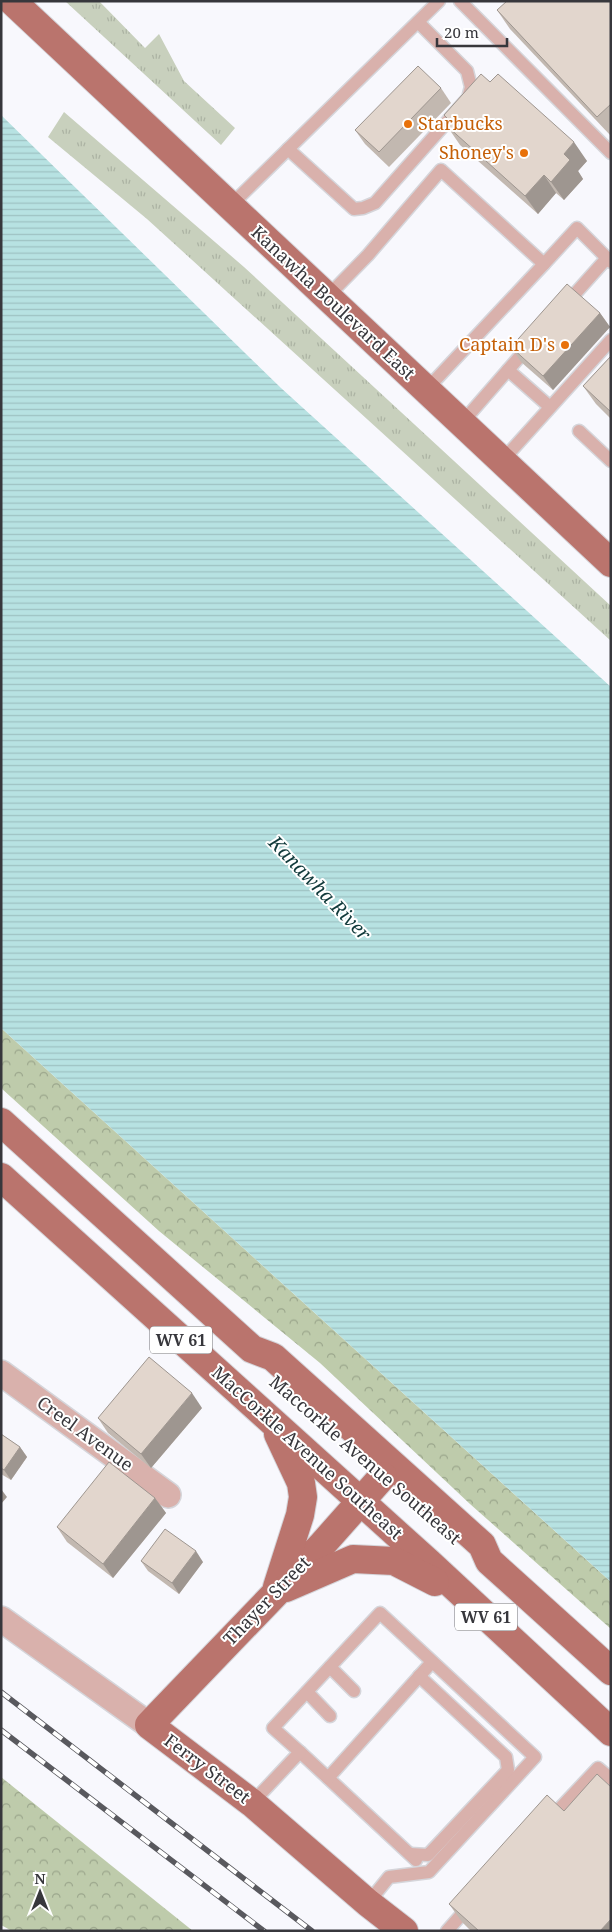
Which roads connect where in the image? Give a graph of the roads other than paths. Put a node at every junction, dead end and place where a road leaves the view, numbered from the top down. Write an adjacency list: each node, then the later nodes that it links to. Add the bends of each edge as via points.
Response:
1 (12, 1): 7 (main road, Kanawha Boulevard East)
2 (439, 1): 4 (lane)
3 (460, 1): 6 (lane)
4 (418, 22): 5 (lane); 5 (lane, via 467,71 471,87 468,98 374,203 354,209)
5 (288, 149): 7 (lane)
6 (611, 153)
7 (230, 206): 10 (main road, Kanawha Boulevard East)
8 (609, 260): 9 (lane, via 577,228); 11 (lane)
9 (544, 264): 10 (lane, via 441,170 368,255); 15 (lane)
10 (326, 298): 15 (main road, Kanawha Boulevard East)
11 (554, 318)
12 (534, 340): 14 (lane)
13 (611, 340): 16 (lane)
14 (508, 370): 16 (lane); 17 (lane)
15 (426, 390): 17 (main road, Kanawha Boulevard East)
16 (550, 407): 20 (lane)
17 (460, 425): 20 (main road, Kanawha Boulevard East)
18 (579, 431): 19 (lane)
19 (611, 461)
20 (500, 462): 21 (main road, Kanawha Boulevard East)
21 (611, 563)
22 (1, 1122): 24 (main road, MacCorkle Avenue Southeast / WV 61)
23 (1, 1177): 26 (main road, MacCorkle Avenue Southeast / WV 61)
24 (252, 1349): 27 (main road, Maccorkle Avenue Southeast / WV 61, via 266,1374); 30 (main road, MacCorkle Avenue Southeast / WV 61, via 273,1357 482,1545)
25 (1, 1372): 28 (street, Creel Avenue)
26 (270, 1420): 29 (main road, MacCorkle Avenue Southeast / WV 61); 31 (main road, via 301,1483 303,1497)
27 (383, 1476): 29 (main road, Thayer Street); 30 (main road, Maccorkle Avenue Southeast / WV 61, via 473,1554)
28 (168, 1495)
29 (361, 1502): 31 (main road, Thayer Street); 32 (main road, MacCorkle Avenue Southeast / WV 61)
30 (489, 1561): 36 (main road, MacCorkle Avenue Southeast / WV 61)
31 (276, 1592): 32 (main road, via 353,1559 374,1559 394,1561); 41 (main road, Thayer Street)
32 (465, 1596): 42 (main road, MacCorkle Avenue Southeast / WV 61)
33 (1, 1618): 41 (street, Ferry Street)
34 (432, 1662): 35 (lane, via 380,1613); 37 (lane); 49 (lane, via 535,1757)
35 (330, 1667): 38 (lane); 39 (lane)
36 (611, 1671)
37 (419, 1676): 44 (lane, via 356,1738); 48 (lane, via 506,1757 508,1770 428,1856)
38 (354, 1691)
39 (306, 1692): 40 (lane); 43 (lane, via 273,1728)
40 (330, 1716)
41 (149, 1725): 46 (main road, Ferry Street)
42 (611, 1732)
43 (300, 1752): 44 (lane); 46 (lane)
44 (328, 1778): 48 (lane)
45 (611, 1779): 47 (lane, via 598,1768)
46 (252, 1803): 51 (main road, Ferry Street)
47 (539, 1832)
48 (410, 1854): 49 (lane)
49 (429, 1872): 51 (lane, via 389,1877)
50 (480, 1895): 53 (lane)
51 (368, 1902): 52 (main road, Ferry Street)
52 (404, 1931)
53 (447, 1931)

